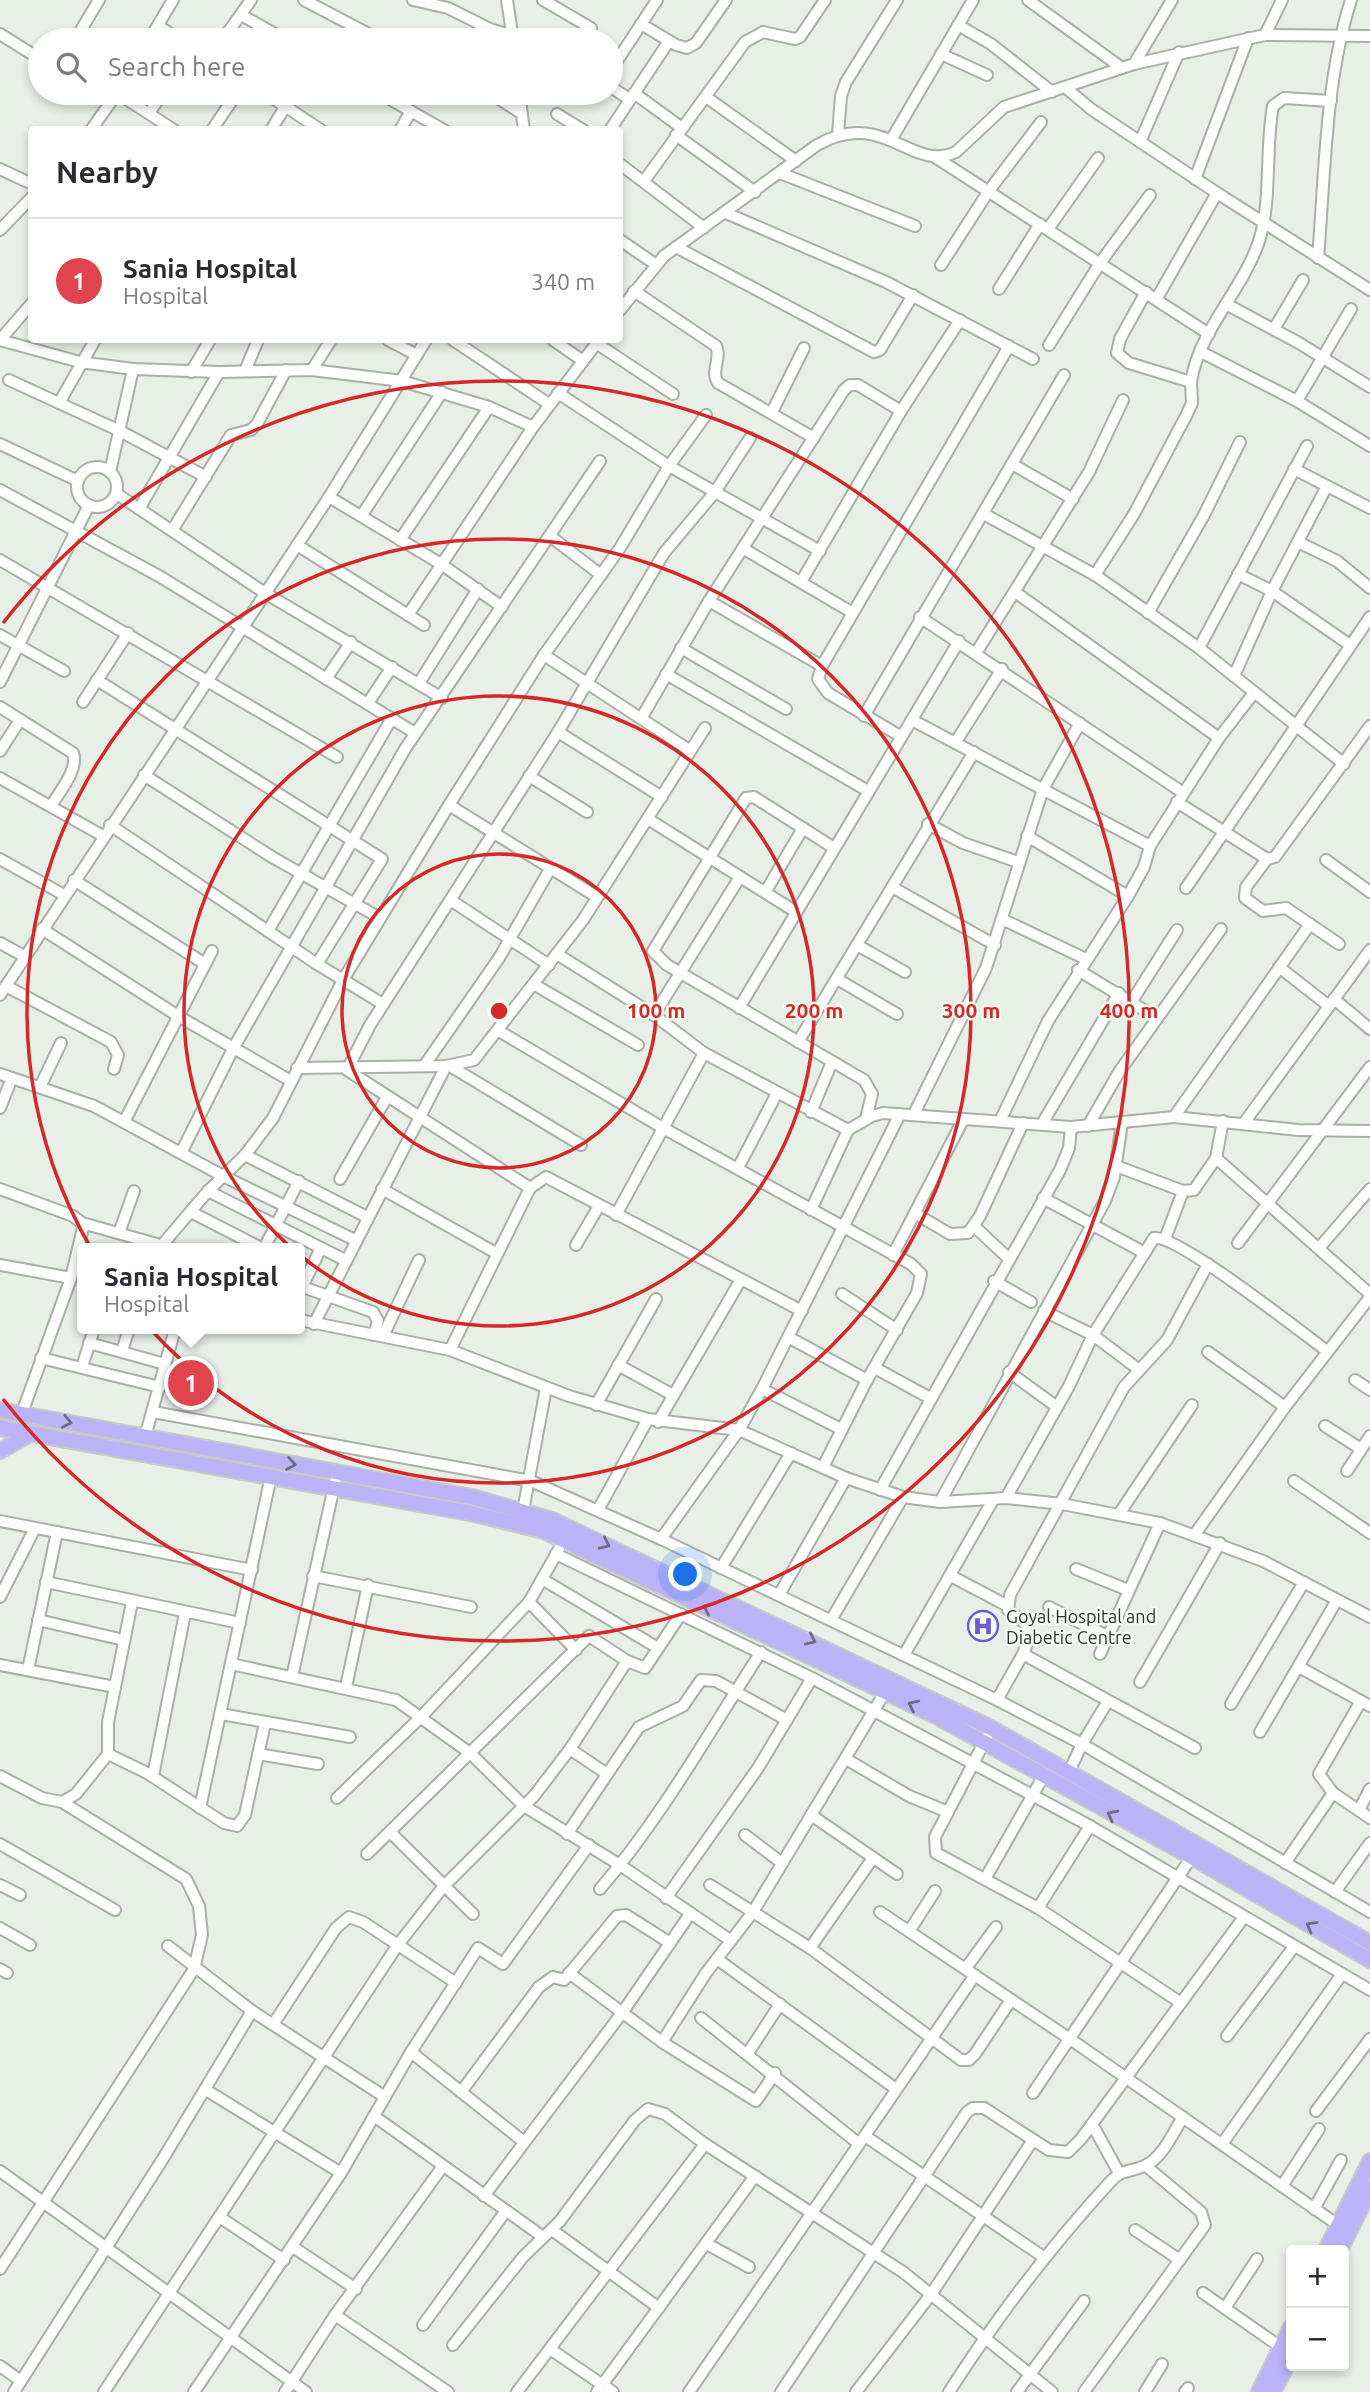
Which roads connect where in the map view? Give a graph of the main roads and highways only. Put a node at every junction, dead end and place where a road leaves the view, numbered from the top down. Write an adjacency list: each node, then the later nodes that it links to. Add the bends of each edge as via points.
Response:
1 (0, 1410): 5 (main road, one-way to 5, via 472,1497 523,1511 572,1529)
2 (0, 1428): 3 (main road)
3 (30, 1434): 4 (main road); 5 (main road, one-way to 3, via 560,1548 544,1531)
4 (0, 1451)
5 (889, 1685): 6 (main road, via 991,1728); 7 (main road, one-way to 5)
6 (1370, 1943)
7 (1370, 1961)
8 (1370, 2161): 11 (main road)
9 (1370, 2189): 10 (main road)
10 (1365, 2211): 12 (main road)
11 (1328, 2245)
12 (1343, 2245)
13 (1286, 2354): 15 (main road)
14 (1286, 2356): 16 (main road)
15 (1259, 2392)
16 (1273, 2392)

